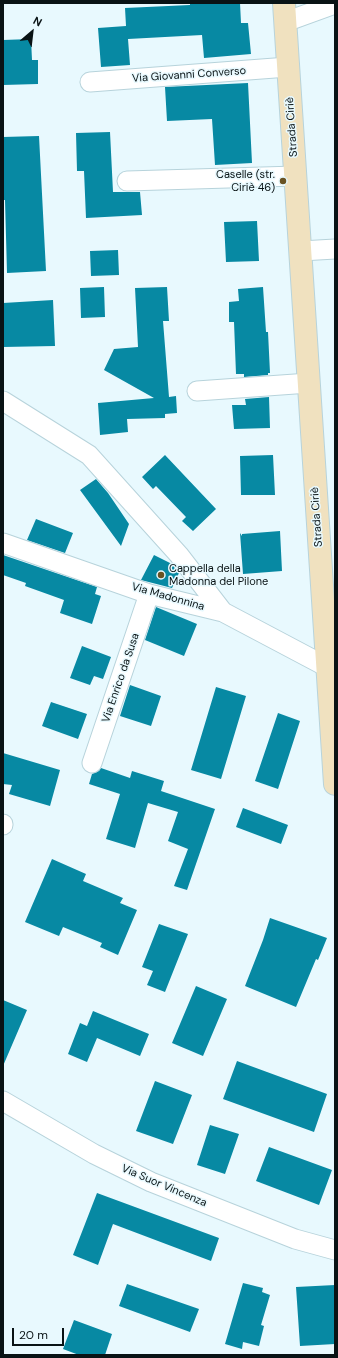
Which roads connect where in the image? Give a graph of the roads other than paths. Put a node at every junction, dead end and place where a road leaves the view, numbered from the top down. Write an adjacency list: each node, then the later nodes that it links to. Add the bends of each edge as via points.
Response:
1 (335, 4): 2 (street)
2 (285, 13): 3 (street, Strada Ciriè)
3 (288, 67): 4 (street, Via Giovanni Converso); 5 (street, Strada Ciriè)
4 (90, 82)
5 (296, 176): 6 (street); 8 (street, Strada Ciriè)
6 (127, 181)
7 (335, 249): 8 (street)
8 (301, 251): 9 (street, Strada Ciriè)
9 (309, 383): 10 (street); 15 (street, Strada Ciriè)
10 (197, 391)
11 (3, 401): 14 (street, via 89,455 179,555)
12 (3, 543): 13 (street, Via Madonnina)
13 (149, 594): 14 (street, Via Madonnina); 16 (street, Via Enrico da Susa)
14 (223, 612): 15 (street, Via Madonnina)
15 (327, 666): 17 (street, Strada Ciriè)
16 (92, 763)
17 (335, 784)
18 (3, 1101): 19 (street, Via Suor Vincenza, via 94,1154 151,1182 295,1239)
19 (335, 1250)

